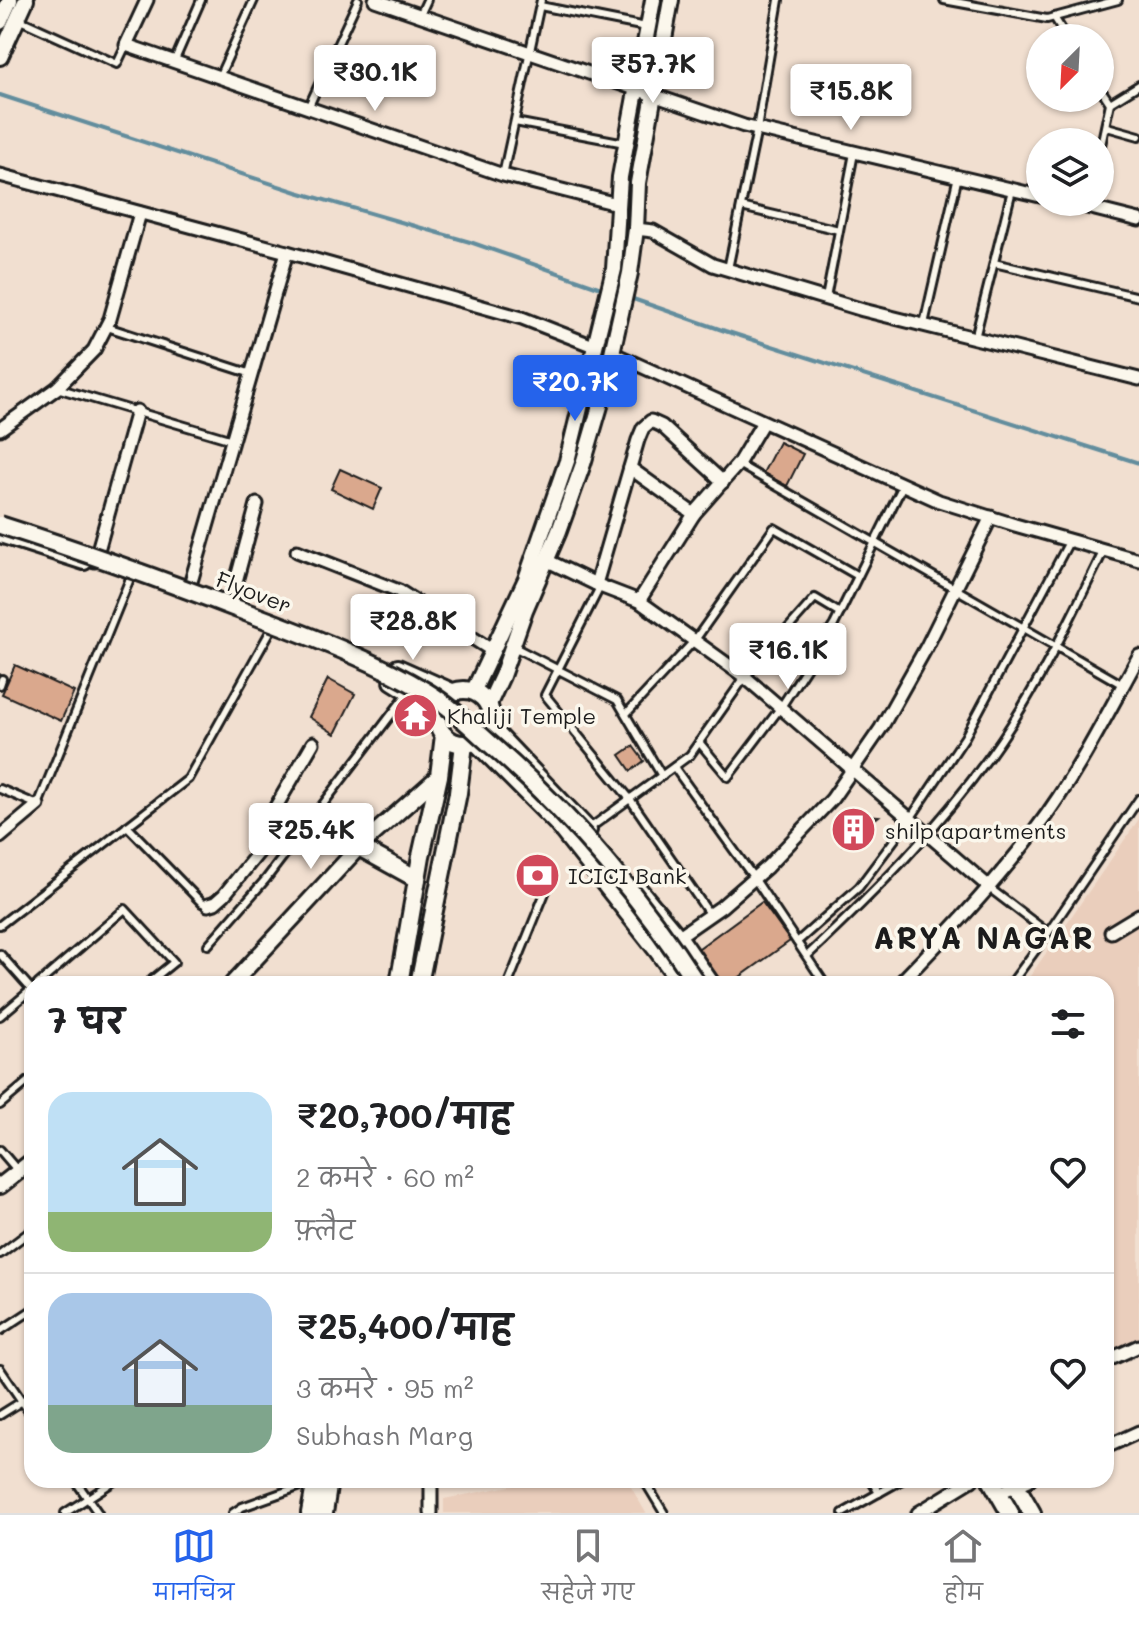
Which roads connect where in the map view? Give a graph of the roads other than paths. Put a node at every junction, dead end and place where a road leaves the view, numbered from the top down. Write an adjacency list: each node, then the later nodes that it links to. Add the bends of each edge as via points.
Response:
1 (10, 0): 17 (street)
2 (26, 0): 17 (street)
3 (147, 0): 20 (street)
4 (201, 0): 23 (lane)
5 (254, 0): 24 (lane)
6 (358, 0): 29 (lane)
7 (375, 0): 15 (street)
8 (427, 0): 15 (lane)
9 (653, 0): 19 (street)
10 (671, 0): 27 (street)
11 (779, 0): 33 (lane)
12 (944, 0): 16 (lane)
13 (1118, 0): 16 (lane)
14 (541, 3): 19 (lane); 21 (lane)
15 (420, 15): 21 (street)
16 (1054, 17): 18 (lane)
17 (7, 20): 20 (lane, via 117,64); 22 (street)
18 (1058, 24)
19 (648, 28): 26 (street)
20 (126, 45): 23 (street)
21 (530, 53): 26 (street); 31 (lane)
22 (0, 57)
23 (174, 62): 24 (street)
24 (219, 77): 29 (street)
25 (1139, 85): 28 (lane)
26 (636, 90): 27 (street); 35 (street)
27 (654, 96): 33 (street); 47 (street, via 638,183)
28 (1114, 101)
29 (308, 108): 38 (street)
30 (1109, 112): 32 (lane)
31 (515, 122): 35 (lane); 38 (lane)
32 (1107, 127): 34 (lane)
33 (757, 129): 36 (street); 43 (lane)
34 (1139, 136)
35 (626, 143): 42 (street)
36 (855, 151): 39 (street); 48 (lane)
37 (0, 175): 44 (street)
38 (503, 175): 42 (street)
39 (958, 176): 40 (street); 54 (lane)
40 (1013, 189): 41 (street); 50 (lane)
41 (1026, 192)
42 (617, 204): 57 (street, via 614,269)
43 (741, 207): 48 (lane); 51 (lane)
44 (140, 213): 49 (street); 55 (street)
45 (1114, 213): 46 (street)
46 (1139, 220)
47 (636, 229): 51 (street, via 653,231); 58 (street)
48 (839, 230): 53 (lane)
49 (287, 252): 57 (street, via 522,318); 59 (street)
50 (994, 263): 52 (lane); 56 (lane)
51 (728, 269): 53 (street)
52 (1139, 297)
53 (826, 298): 54 (street)
54 (924, 325): 56 (street)
55 (106, 327): 59 (lane); 61 (street, via 94,350)
56 (975, 338): 60 (street)
57 (596, 347): 95 (street, via 567,461 526,579)
58 (612, 353): 63 (street); 80 (street, via 583,464)
59 (252, 374): 65 (street)
60 (1139, 379)
61 (57, 388): 62 (lane); 64 (street)
62 (137, 411): 65 (lane); 79 (street)
63 (763, 422): 66 (street); 69 (street)
64 (0, 429)
65 (232, 440): 84 (street)
66 (738, 464): 68 (street); 76 (lane)
67 (630, 468): 68 (street, via 643,428 651,421); 71 (street); 85 (street)
68 (723, 482): 71 (street)
69 (903, 485): 72 (street); 76 (lane)
70 (257, 504): 87 (street)
71 (694, 514): 88 (street)
72 (991, 517): 75 (street); 86 (street)
73 (0, 522): 79 (main road); 150 (main road, Flyover, bridge, via 277,624 364,659 429,693 512,762 564,814 653,920)
74 (0, 534): 79 (main road)
75 (1070, 540): 77 (street); 90 (lane)
76 (875, 543): 83 (lane); 86 (lane)
77 (1104, 550): 81 (street); 94 (lane)
78 (297, 551): 95 (street, via 399,591)
79 (97, 557): 82 (main road)
80 (546, 560): 85 (street); 93 (street)
81 (1139, 560)
82 (133, 570): 84 (main road); 91 (main road); 119 (lane)
83 (858, 576): 89 (lane); 92 (lane, via 774,528)
84 (190, 585): 87 (main road)
85 (598, 585): 88 (street); 97 (lane)
86 (956, 589): 90 (lane); 113 (street, via 881,728)
87 (231, 600): 102 (main road)
88 (639, 601): 92 (street)
89 (840, 613): 98 (lane, via 815,598); 104 (lane)
90 (1023, 628): 94 (lane); 120 (lane, via 965,737)
91 (271, 630): 100 (main road, via 353,661); 121 (lane, via 188,779)
92 (695, 640): 98 (street); 106 (lane)
93 (513, 647): 97 (lane); 103 (street)
94 (1055, 647): 99 (lane); 123 (lane, via 993,752)
95 (493, 651): 101 (street)
96 (1139, 656): 99 (street)
97 (559, 670): 106 (lane, via 617,700); 117 (lane, via 545,695)
98 (745, 677): 104 (street); 109 (lane)
99 (1123, 685): 130 (street, via 1085,756 1037,828)
100 (409, 691): 105 (main road); 139 (lane, via 266,879)
101 (473, 692): 102 (main road); 103 (main road)
102 (454, 693): 105 (main road)
103 (488, 706): 107 (main road)
104 (781, 707): 109 (lane, via 728,777); 113 (street)
105 (439, 710): 108 (main road)
106 (626, 714): 115 (lane)
107 (489, 726): 111 (main road); 122 (main road)
108 (444, 735): 111 (main road); 114 (main road)
109 (699, 742): 112 (lane)
110 (313, 743): 131 (street, via 274,810 284,821 224,895)
111 (470, 743): 125 (main road); 147 (main road)
112 (674, 767): 115 (lane); 127 (lane)
113 (852, 770): 120 (street); 127 (street, via 832,799)
114 (439, 776): 126 (street); 128 (main road)
115 (662, 776): 117 (lane)
116 (0, 789): 119 (lane)
117 (630, 799): 122 (lane); 132 (lane)
118 (1139, 799): 136 (lane)
119 (38, 805): 124 (street)
120 (910, 819): 123 (street); 138 (lane, via 859,887)
121 (127, 826): 131 (lane); 134 (lane)
122 (588, 830): 125 (lane); 137 (main road)
123 (928, 835): 130 (street); 142 (lane)
124 (0, 837)
125 (572, 842): 140 (main road)
126 (359, 847): 128 (main road); 145 (street)
127 (754, 878): 132 (street); 138 (lane)
128 (417, 879): 146 (main road)
129 (549, 883): 148 (lane)
130 (988, 886): 136 (lane); 153 (street)
131 (208, 905)
132 (710, 915): 137 (street)
133 (1139, 915): 135 (street)
134 (0, 925)
135 (1111, 932)
136 (1048, 933): 154 (lane)
137 (678, 937): 140 (street); 151 (main road)
138 (797, 942): 142 (lane)
139 (208, 945)
140 (658, 951): 149 (main road)
141 (0, 954): 155 (lane)
142 (807, 956): 152 (lane)
143 (47, 976): 144 (lane, via 125,909 174,962)
144 (157, 976)
145 (239, 976)
146 (400, 976)
147 (421, 976)
148 (511, 976)
149 (676, 976)
150 (692, 976)
151 (705, 976)
152 (820, 976)
153 (907, 976)
154 (1017, 976)
155 (24, 980)
156 (24, 996): 157 (lane)
157 (0, 1016)
158 (24, 1085): 159 (lane)
159 (0, 1105)
160 (0, 1150): 162 (lane)
161 (24, 1167): 162 (street)
162 (18, 1171): 163 (street)
163 (0, 1186)
164 (24, 1239): 165 (lane)
165 (0, 1254)
166 (24, 1315): 167 (lane)
167 (0, 1331)
168 (1139, 1346): 169 (street)
169 (1114, 1357)
170 (0, 1369): 171 (lane)
171 (22, 1402): 172 (lane); 173 (lane)
172 (24, 1405)
173 (0, 1415)
174 (1139, 1432): 175 (street)
175 (1114, 1443)
176 (81, 1488): 189 (lane)
177 (104, 1488): 189 (lane)
178 (294, 1488): 193 (lane)
179 (315, 1488): 194 (main road)
180 (328, 1488): 195 (main road)
181 (431, 1488): 196 (street)
182 (649, 1488): 197 (lane)
183 (876, 1488): 188 (lane)
184 (888, 1488): 188 (lane)
185 (960, 1488): 190 (street)
186 (996, 1488): 199 (main road)
187 (1022, 1488): 200 (main road)
188 (879, 1493): 198 (lane)
189 (88, 1498): 191 (lane); 192 (lane)
190 (926, 1511)
191 (65, 1513)
192 (98, 1513)
193 (233, 1513)
194 (310, 1513)
195 (324, 1513)
196 (431, 1513)
197 (664, 1513)
198 (843, 1513)
199 (1010, 1513)
200 (1032, 1513)

